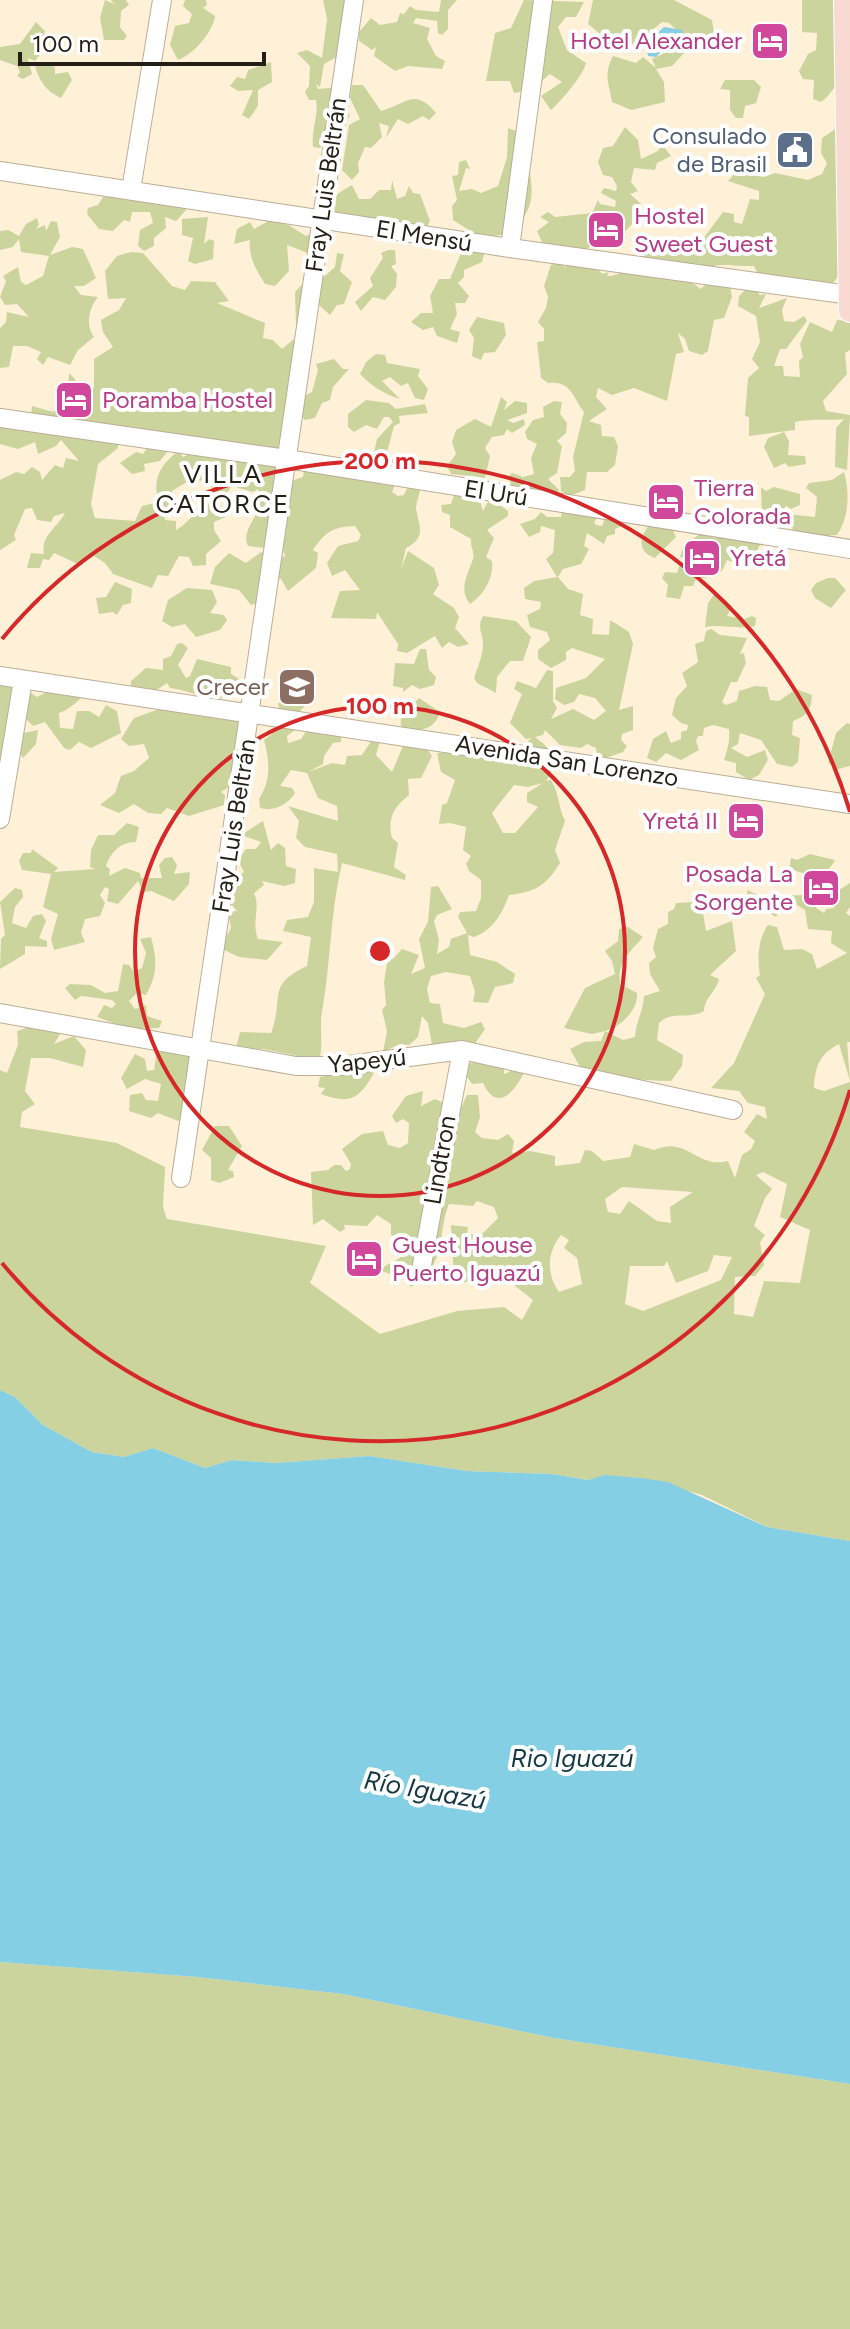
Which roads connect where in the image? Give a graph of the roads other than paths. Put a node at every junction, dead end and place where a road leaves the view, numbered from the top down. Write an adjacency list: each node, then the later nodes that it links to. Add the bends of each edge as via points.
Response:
1 (162, 0): 6 (street)
2 (354, 0): 7 (street, Fray Luis Beltrán)
3 (543, 0): 8 (street)
4 (845, 0): 9 (main road)
5 (0, 171): 6 (street, El Mensú)
6 (131, 190): 7 (street, El Mensú)
7 (321, 220): 8 (street, El Mensú); 12 (street, Fray Luis Beltrán)
8 (510, 248): 9 (street, El Mensú)
9 (850, 295): 10 (main road)
10 (850, 311)
11 (0, 418): 12 (street, El Urú)
12 (287, 459): 13 (street, El Urú); 16 (street, Fray Luis Beltrán)
13 (850, 549)
14 (0, 676): 15 (street, Avenida San Lorenzo)
15 (23, 680): 16 (street, Avenida San Lorenzo); 18 (street)
16 (251, 713): 17 (street, Avenida San Lorenzo); 20 (street, Fray Luis Beltrán)
17 (850, 804)
18 (0, 819)
19 (0, 1013): 20 (street, Yapeyú)
20 (200, 1047): 21 (street, Yapeyú, via 296,1066 341,1066); 23 (street, Fray Luis Beltrán)
21 (462, 1050): 22 (street, Yapeyú); 24 (street, Lindtron)
22 (733, 1110)
23 (181, 1178)
24 (421, 1270)

